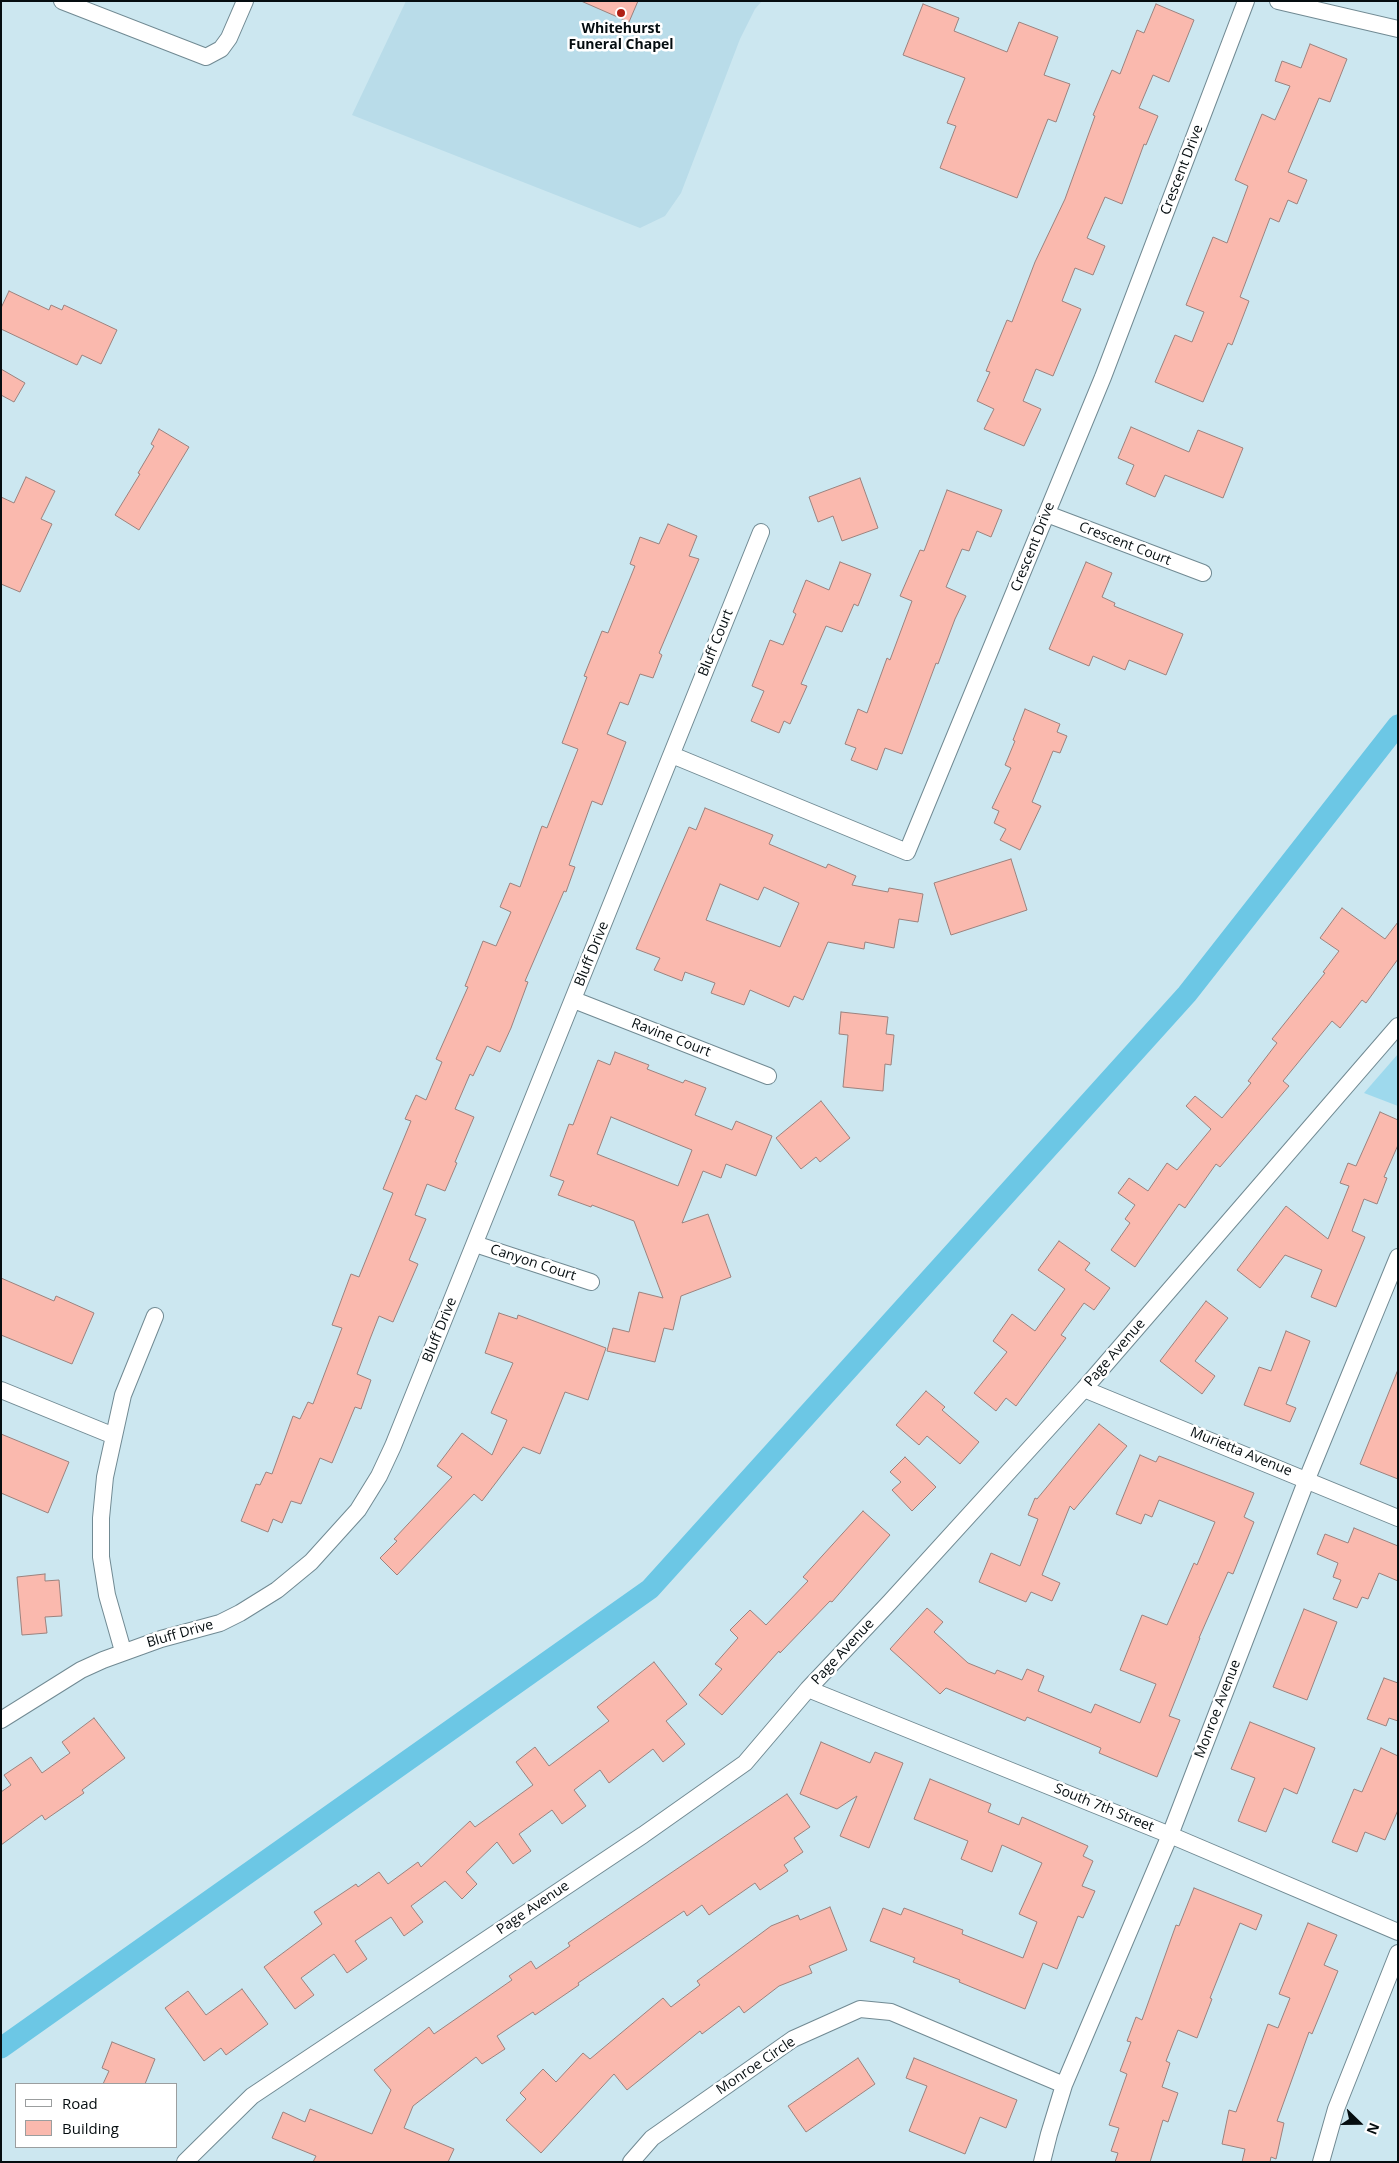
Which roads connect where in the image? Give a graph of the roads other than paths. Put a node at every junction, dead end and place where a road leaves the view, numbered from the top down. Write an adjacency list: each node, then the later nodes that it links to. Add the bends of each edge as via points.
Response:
1 (62, 1): 2 (street, via 206,57 230,38)
2 (245, 1)
3 (1246, 1): 6 (street, Crescent Drive, via 1103,377)
4 (1278, 1): 5 (street)
5 (1398, 29)
6 (1047, 514): 8 (street, Crescent Court); 9 (street, Crescent Drive, via 907,852)
7 (760, 532): 9 (street, Bluff Court)
8 (1203, 573)
9 (672, 755): 10 (street, Bluff Drive)
10 (574, 1000): 12 (street, Ravine Court); 13 (street, Bluff Drive)
11 (1398, 1026): 17 (street, Page Avenue)
12 (768, 1076)
13 (475, 1244): 15 (street, Canyon Court); 22 (street, Bluff Drive, via 390,1453 358,1510 310,1562 240,1613 220,1623)
14 (1398, 1257): 20 (street, Monroe Avenue)
15 (591, 1282)
16 (156, 1316): 19 (street, via 123,1395)
17 (1084, 1389): 20 (street, Murietta Avenue); 23 (street, Page Avenue)
18 (1, 1390): 19 (street)
19 (114, 1436): 22 (street, via 105,1477 101,1557 107,1595)
20 (1307, 1479): 21 (street, Murietta Avenue); 25 (street, Monroe Avenue)
21 (1398, 1518)
22 (123, 1651): 24 (street, Bluff Drive, via 81,1670)
23 (808, 1689): 25 (street, South 7th Street); 29 (street, Page Avenue, via 745,1763 252,2096)
24 (1, 1720)
25 (1170, 1835): 26 (street, South 7th Street); 28 (street, Monroe Avenue)
26 (1398, 1932)
27 (1398, 1953): 32 (street, via 1336,2109)
28 (1064, 2085): 30 (street, Monroe Circle, via 892,2012 860,2009 793,2039 652,2138); 31 (street, Monroe Avenue)
29 (185, 2162)
30 (632, 2162)
31 (1042, 2162)
32 (1321, 2162)

